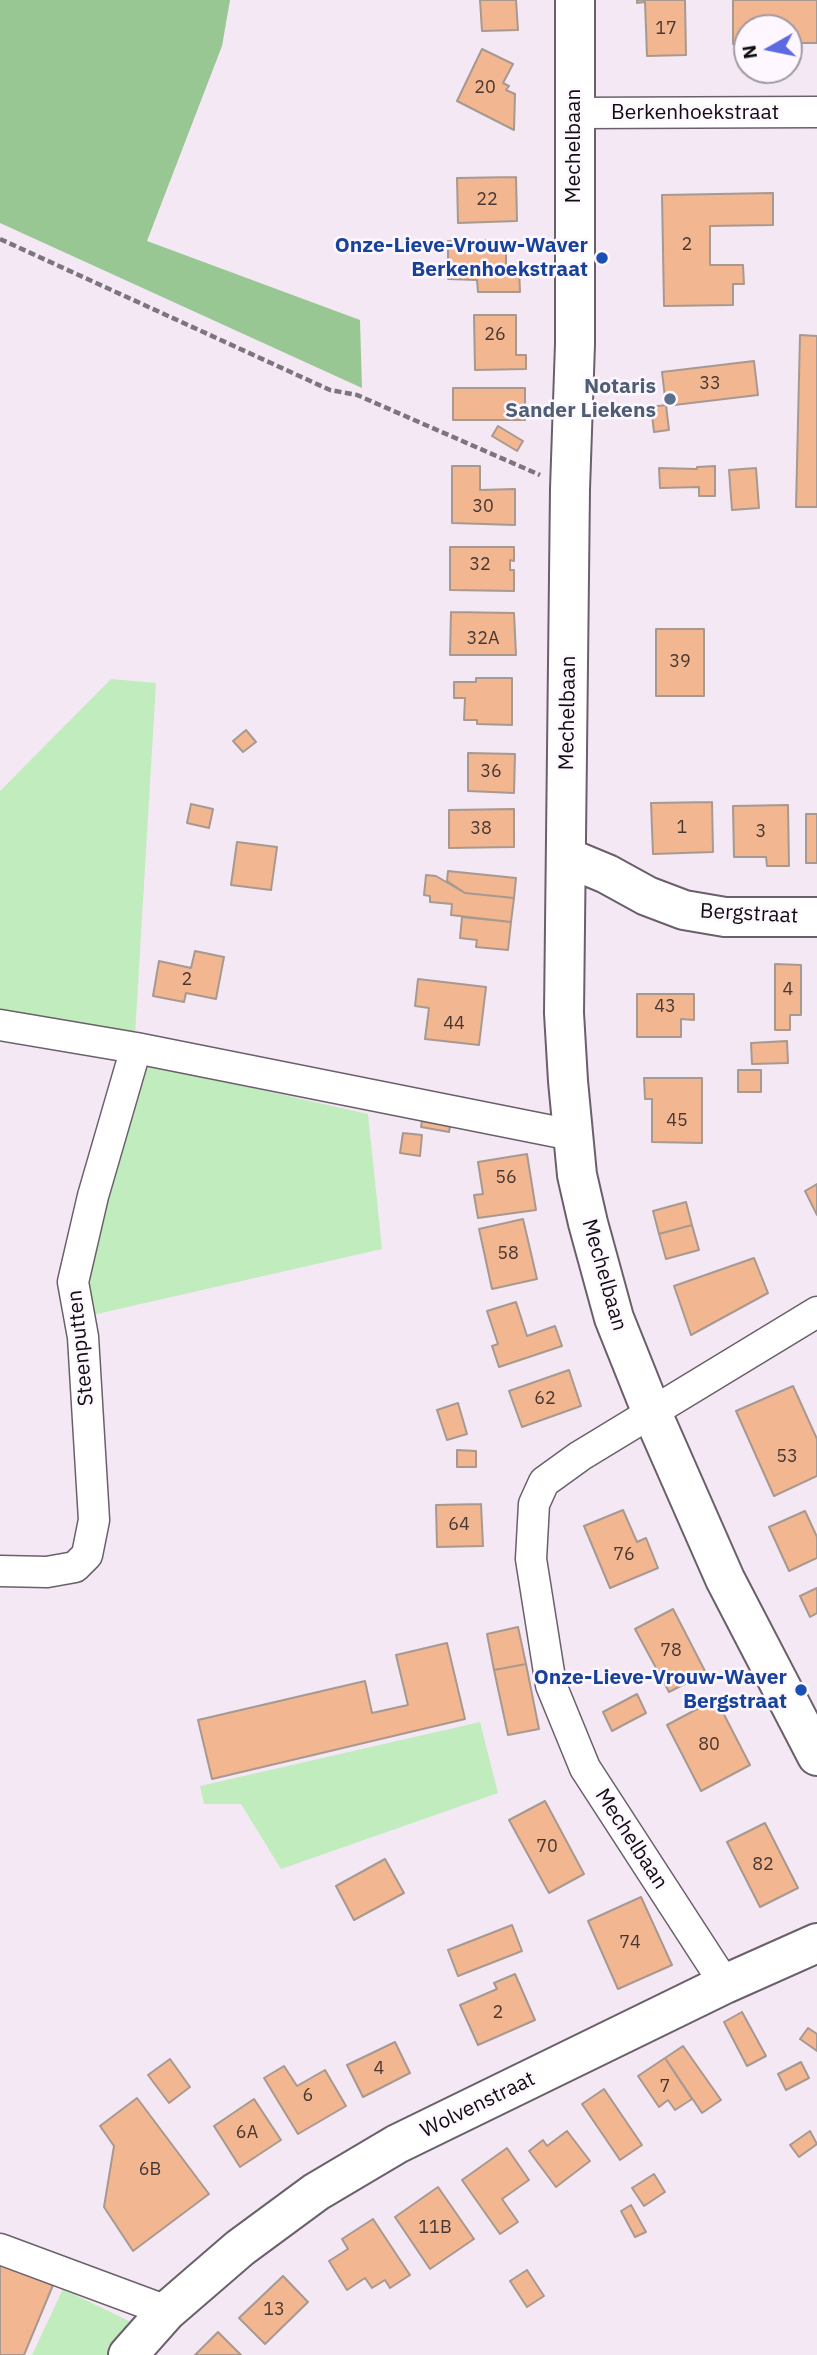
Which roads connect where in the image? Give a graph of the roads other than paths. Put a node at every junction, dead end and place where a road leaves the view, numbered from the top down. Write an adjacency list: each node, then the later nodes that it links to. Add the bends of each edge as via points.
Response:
1 (575, 0): 3 (street, Mechelbaan)
2 (817, 112): 3 (street, Berkenhoekstraat)
3 (573, 113): 4 (street, Mechelbaan, via 575,344)
4 (566, 857): 5 (street, Bergstraat, via 684,910 724,917); 8 (street, Mechelbaan, via 564,1013)
5 (817, 917)
6 (0, 1025): 7 (street)
7 (136, 1048): 8 (street, via 557,1132); 11 (street, Steenputten, via 73,1282 83,1337 94,1520 87,1555 75,1567 47,1572)
8 (572, 1131): 10 (street, Mechelbaan, via 577,1175 600,1269)
9 (817, 1312): 10 (street)
10 (652, 1413): 12 (street, Mechelbaan, via 725,1579); 14 (street, Mechelbaan, via 544,1482 534,1504 531,1559 551,1685 585,1768)
11 (0, 1571)
12 (817, 1756)
13 (817, 1943): 14 (street, Wolvenstraat)
14 (725, 1984): 16 (street, Wolvenstraat, via 409,2138 351,2171 274,2221)
15 (0, 2249): 16 (street)
16 (167, 2311): 17 (street, Wolvenstraat)
17 (128, 2355)

